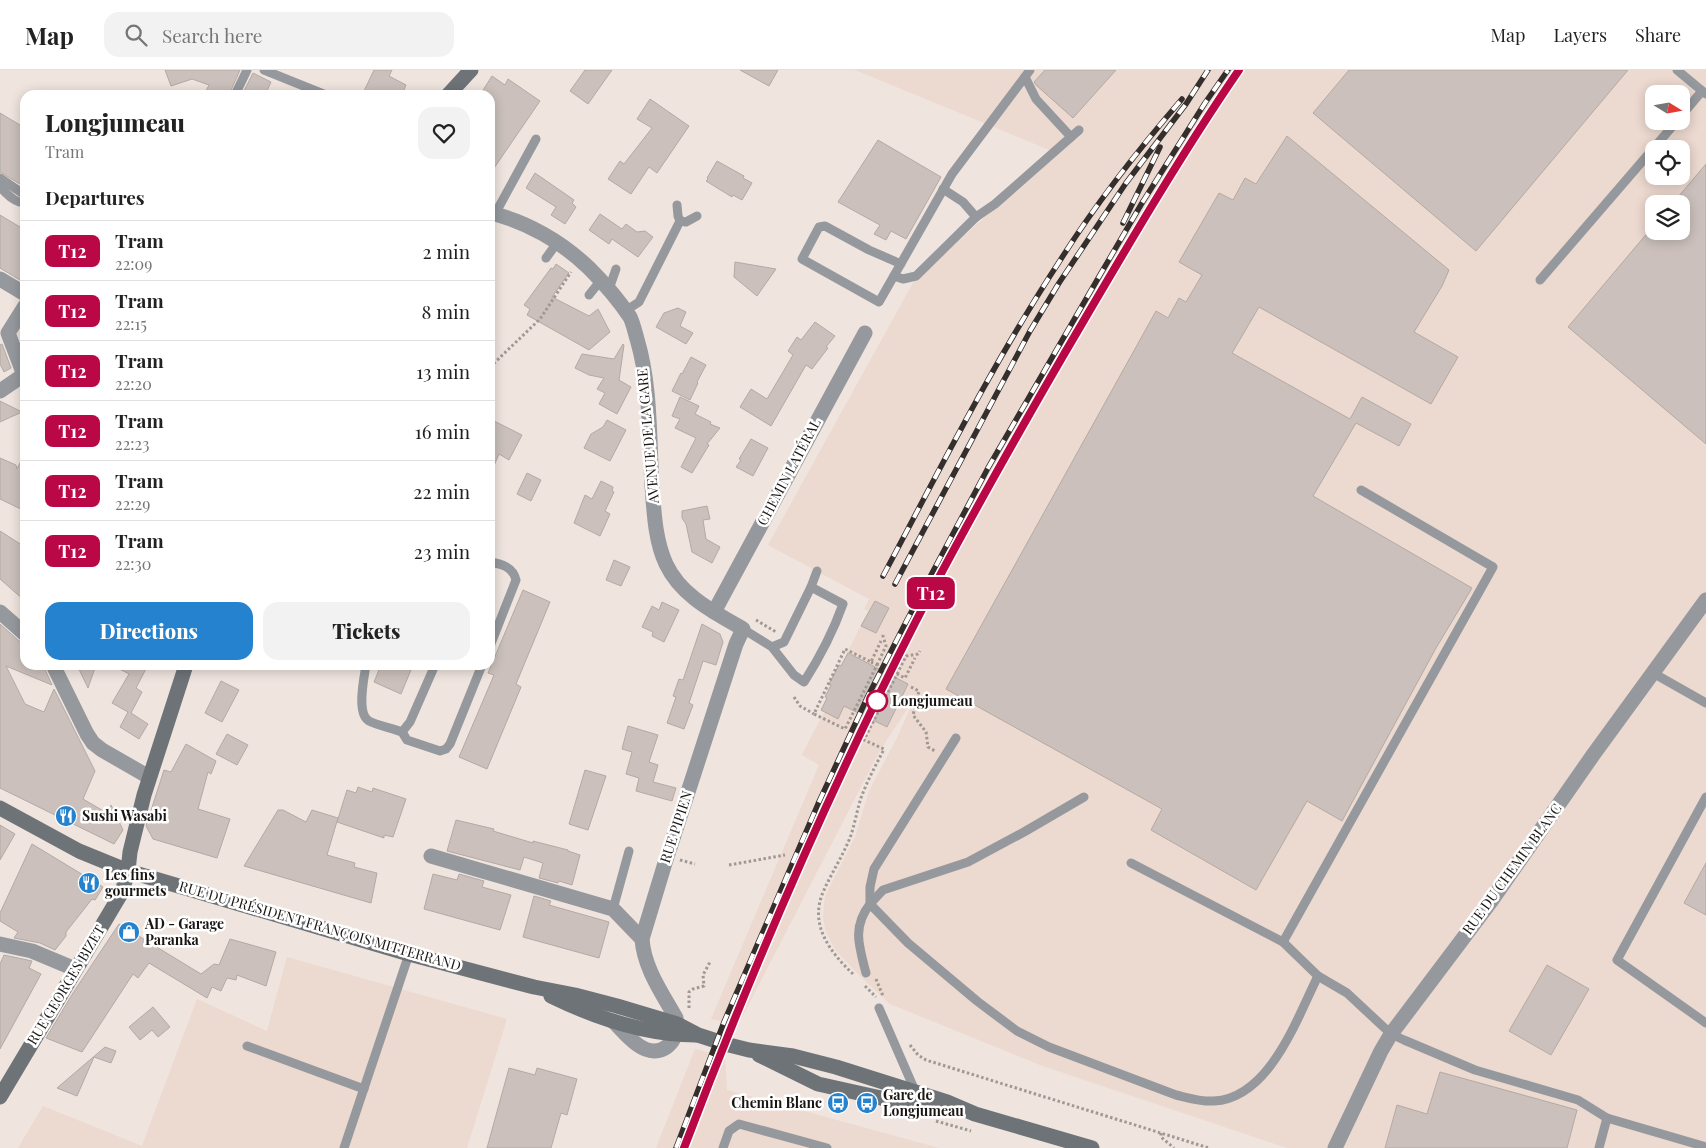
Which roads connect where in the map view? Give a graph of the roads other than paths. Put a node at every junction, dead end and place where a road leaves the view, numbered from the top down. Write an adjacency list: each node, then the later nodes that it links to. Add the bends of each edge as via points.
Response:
1 (247, 70): 6 (lane)
2 (264, 70): 7 (lane)
3 (472, 70): 8 (street)
4 (1678, 70): 9 (lane)
5 (1027, 73): 13 (lane, via 1036,99); 17 (lane)
6 (237, 90)
7 (314, 90)
8 (453, 90)
9 (1704, 93): 10 (lane)
10 (1690, 107)
11 (1079, 130): 13 (lane)
12 (1669, 130): 32 (lane)
13 (1071, 137): 24 (lane)
14 (536, 139): 21 (lane)
15 (0, 178): 18 (lane)
16 (0, 187): 19 (lane)
17 (942, 190): 24 (lane, via 963,202); 28 (lane)
18 (20, 192)
19 (20, 203)
20 (677, 205): 25 (lane)
21 (495, 209)
22 (495, 215): 26 (street, AVENUE DE LA GARE, via 530,227)
23 (696, 216): 25 (lane, via 686,222)
24 (976, 217): 30 (lane, via 916,276 903,279)
25 (680, 221): 36 (lane, via 639,302)
26 (558, 243): 27 (lane); 33 (street, AVENUE DE LA GARE)
27 (546, 258)
28 (901, 264): 30 (lane); 30 (lane, via 825,226 819,227 802,259 879,302)
29 (616, 269): 33 (lane)
30 (894, 276)
31 (0, 279): 34 (street)
32 (1540, 280)
33 (605, 284): 35 (lane); 36 (street, AVENUE DE LA GARE)
34 (20, 291)
35 (589, 295)
36 (625, 311): 48 (street, AVENUE DE LA GARE, via 631,319 645,379 655,517 661,550 667,565 685,590)
37 (20, 314): 39 (street, via 8,333)
38 (865, 333): 48 (street, CHEMIN LATÉRAL)
39 (20, 364)
40 (20, 378): 41 (street)
41 (0, 391)
42 (1361, 490): 73 (lane, via 1492,567)
43 (495, 563): 51 (lane, via 508,567 515,573 516,580)
44 (817, 571): 45 (lane)
45 (811, 588): 52 (lane, via 784,642); 52 (lane, via 843,604 836,625 804,682 794,675)
46 (1706, 600): 58 (street, RUE DU CHEMIN BLANC)
47 (0, 612): 49 (street)
48 (714, 612): 50 (street, AVENUE DE LA GARE)
49 (20, 630)
50 (743, 630): 52 (lane); 72 (street, RUE PIPIEN, via 664,863)
51 (495, 633)
52 (772, 647)
53 (56, 670): 62 (street, via 93,743)
54 (184, 670): 62 (street, RUE GEORGES BIZET)
55 (365, 670): 60 (lane, via 362,714 367,720)
56 (433, 670): 60 (lane, via 410,722)
57 (480, 670): 60 (lane, via 446,749 440,751 407,740)
58 (1653, 673): 59 (lane); 85 (street, RUE DU CHEMIN BLANC, via 1492,900)
59 (1706, 703)
60 (402, 732)
61 (956, 738): 70 (lane, via 874,869)
62 (149, 777): 69 (street, RUE GEORGES BIZET)
63 (1084, 797): 70 (lane, via 968,862 883,890)
64 (1706, 797): 83 (lane, via 1617,960)
65 (0, 808): 69 (street, RUE DU PRÉSIDENT FRANÇOIS MITTERRAND, via 79,851)
66 (630, 851): 71 (lane)
67 (431, 856): 71 (street)
68 (1131, 863): 73 (lane)
69 (128, 871): 75 (street, RUE DU PRÉSIDENT FRANÇOIS MITTERRAND); 76 (street, RUE GEORGES BIZET, via 122,892)
70 (870, 904): 77 (lane, via 859,924 858,941); 78 (lane, via 908,943 1018,1031 1049,1047 1197,1100 1216,1101 1252,1087 1270,1067)
71 (613, 909): 72 (street)
72 (642, 939): 84 (street, RUE PIPIEN, via 647,962 676,1018)
73 (1283, 942): 78 (lane)
74 (0, 944): 76 (street, via 32,951)
75 (409, 954): 79 (street, RUE DU PRÉSIDENT FRANÇOIS MITTERRAND); 88 (lane)
76 (75, 969): 90 (street, RUE GEORGES BIZET)
77 (866, 972)
78 (1318, 976): 85 (lane, via 1347,993)
79 (534, 988): 80 (street, RUE DU PRÉSIDENT FRANÇOIS MITTERRAND, via 575,994); 82 (street, RUE DU PRÉSIDENT FRANÇOIS MITTERRAND)
80 (617, 1006): 82 (street); 84 (street, RUE DU PRÉSIDENT FRANÇOIS MITTERRAND)
81 (879, 1008): 89 (lane)
82 (613, 1021): 84 (street, RUE DU PRÉSIDENT FRANÇOIS MITTERRAND)
83 (1706, 1023)
84 (676, 1030): 87 (street, RUE DU PRÉSIDENT FRANÇOIS MITTERRAND)
85 (1391, 1034): 92 (lane, via 1475,1070 1578,1100); 97 (street, RUE DU CHEMIN BLANC)
86 (247, 1046): 88 (lane)
87 (749, 1050): 89 (street, via 802,1058); 91 (street, via 818,1084 949,1112)
88 (364, 1090): 93 (lane)
89 (916, 1093): 91 (street)
90 (0, 1097)
91 (975, 1114): 96 (street)
92 (1607, 1118): 98 (lane); 99 (lane)
93 (344, 1148)
94 (723, 1148): 95 (lane, via 729,1131 739,1124)
95 (827, 1148)
96 (1092, 1148)
97 (1335, 1148)
98 (1598, 1148)
99 (1704, 1148)

